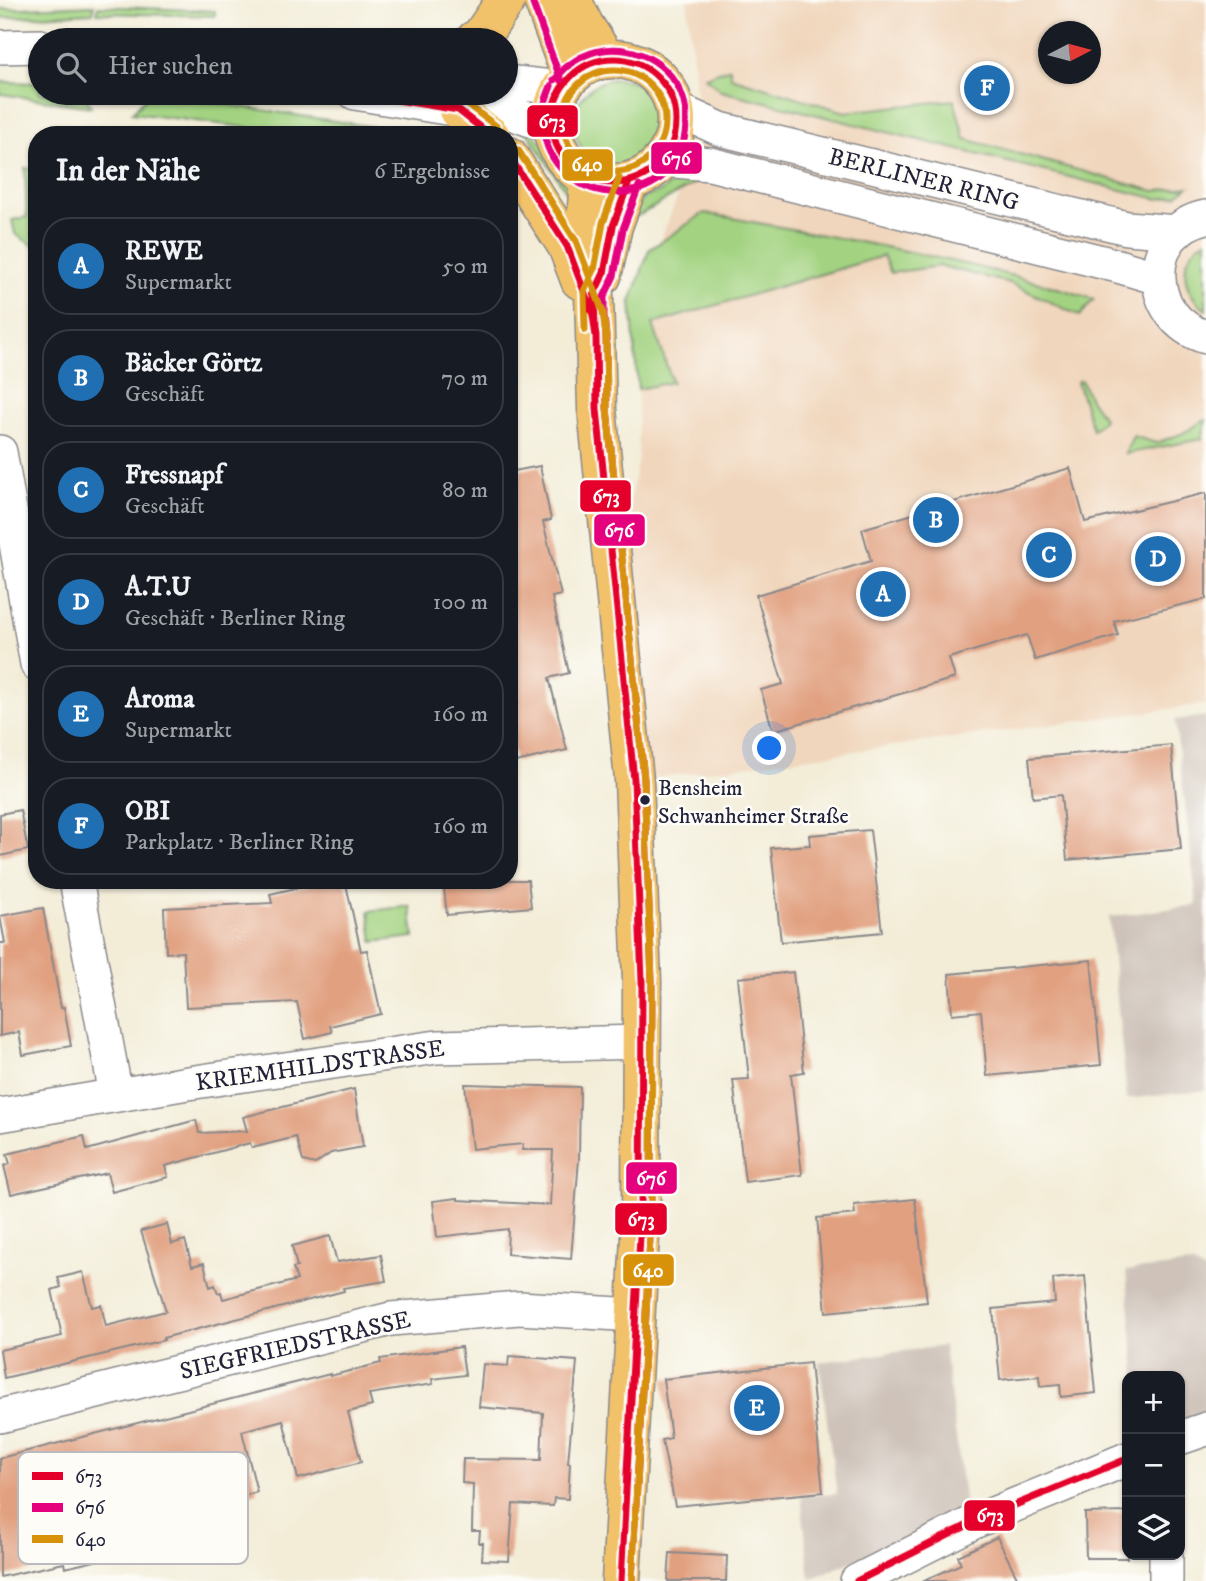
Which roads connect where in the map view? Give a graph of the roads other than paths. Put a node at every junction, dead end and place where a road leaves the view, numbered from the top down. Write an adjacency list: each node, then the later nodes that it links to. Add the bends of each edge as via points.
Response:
1 (506, 0): 4 (main road)
2 (543, 0): 9 (main road)
3 (572, 0): 7 (main road)
4 (487, 28)
5 (28, 46): 6 (street)
6 (0, 47)
7 (606, 59): 9 (main road, via 587,65); 11 (main road, via 630,60 651,71 667,87)
8 (518, 82): 9 (street)
9 (566, 82): 14 (main road, via 554,107)
10 (428, 105): 12 (street)
11 (676, 109): 15 (main road, via 675,136); 19 (street, BERLINER RING, via 720,129 1128,228)
12 (458, 110): 13 (main road); 14 (street, via 514,114)
13 (478, 126)
14 (552, 128): 17 (main road, via 571,166)
15 (663, 160): 18 (main road, via 648,174); 20 (street, BERLINER RING, via 710,164)
16 (518, 170): 21 (main road, via 567,246)
17 (589, 178): 18 (main road); 21 (main road, via 587,272)
18 (629, 182): 21 (main road)
19 (1191, 224): 20 (street, BERLINER RING, via 1162,253)
20 (1158, 278): 22 (street, via 1170,313 1183,327)
21 (593, 304): 26 (main road, via 597,409 637,814)
22 (1206, 337)
23 (0, 452): 24 (street)
24 (28, 614)
25 (78, 889): 27 (street)
26 (642, 1041): 27 (street, KRIEMHILDSTRASSE, via 437,1047); 29 (main road)
27 (116, 1095): 28 (street, KRIEMHILDSTRASSE)
28 (0, 1115)
29 (636, 1315): 30 (street, SIEGFRIEDSTRASSE, via 519,1308 391,1319); 36 (main road)
30 (0, 1416)
31 (1206, 1429): 32 (street)
32 (1185, 1436)
33 (1122, 1461): 35 (street, via 976,1521)
34 (1166, 1560): 37 (street)
35 (865, 1579)
36 (621, 1581)
37 (1166, 1581)

